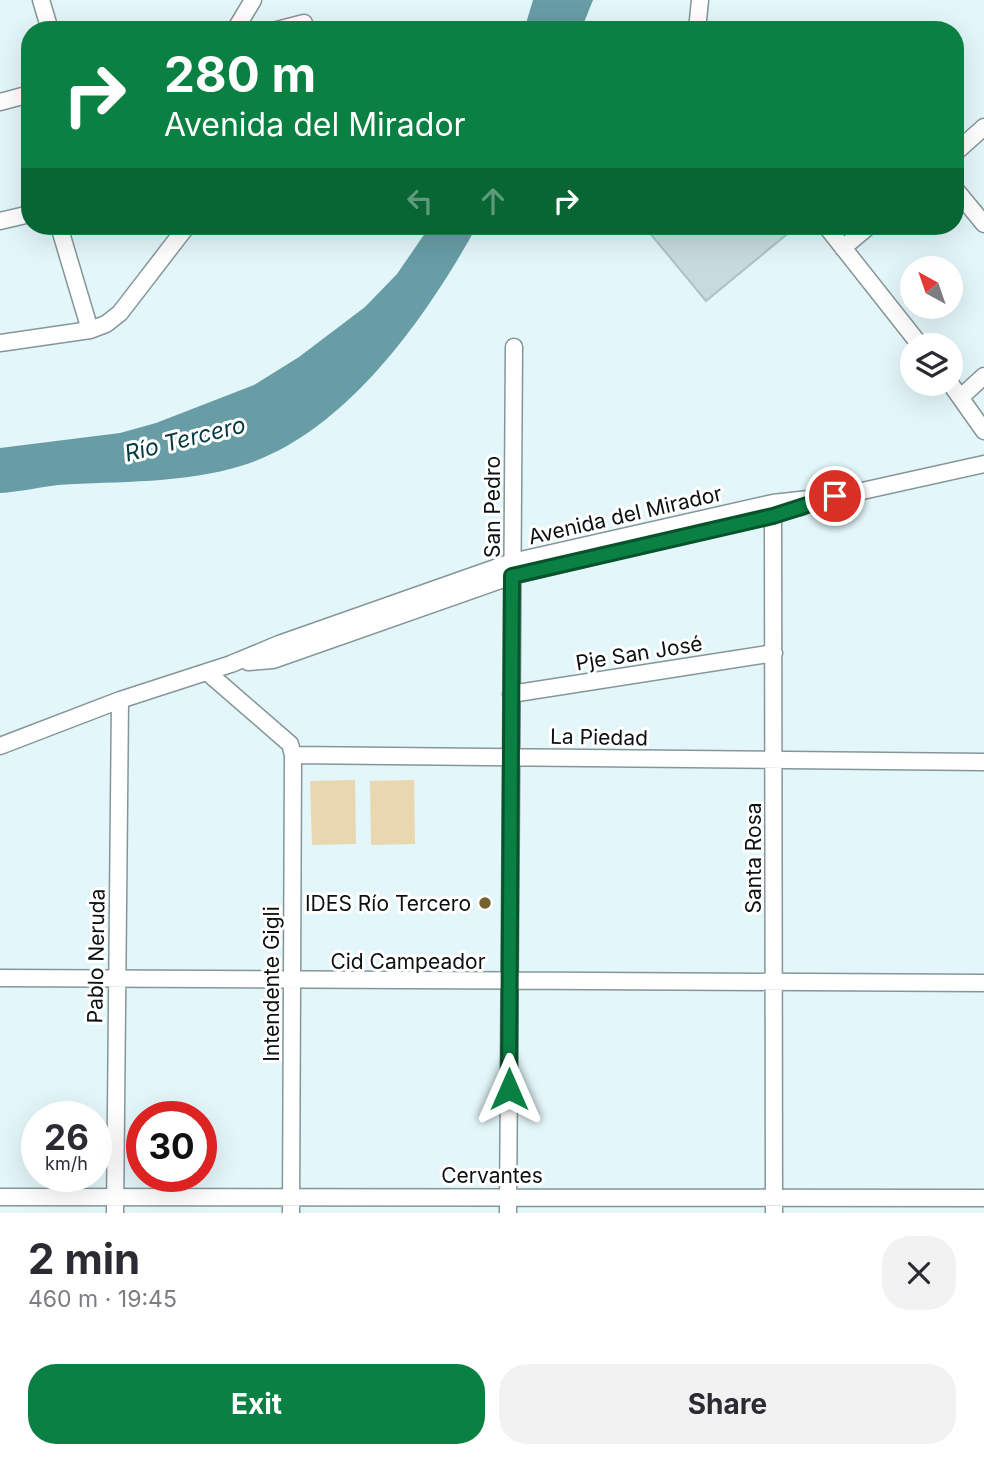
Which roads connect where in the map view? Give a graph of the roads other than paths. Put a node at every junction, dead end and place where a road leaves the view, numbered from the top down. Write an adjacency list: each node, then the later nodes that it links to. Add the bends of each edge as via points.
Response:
1 (41, 0): 4 (street)
2 (253, 0): 5 (street)
3 (700, 0): 6 (street)
4 (47, 21)
5 (240, 21)
6 (698, 21)
7 (21, 96): 8 (street)
8 (0, 102)
9 (984, 127): 10 (street)
10 (964, 145)
11 (964, 199): 14 (street)
12 (21, 216): 13 (street)
13 (0, 221)
14 (984, 223)
15 (62, 235): 20 (street)
16 (180, 235): 20 (street, via 120,313)
17 (833, 235): 19 (street)
18 (858, 235): 19 (street)
19 (843, 248): 21 (street)
20 (90, 330): 22 (street)
21 (910, 333)
22 (0, 343)
23 (514, 346): 29 (street, San Pedro)
24 (984, 376): 25 (street)
25 (961, 397): 26 (street)
26 (984, 431)
27 (984, 464): 28 (street, Avenida del Mirador)
28 (773, 509): 29 (street, Avenida del Mirador); 30 (street, Santa Rosa)
29 (512, 569): 31 (street, Avenida del Mirador, via 272,660 231,664); 32 (street, San Pedro)
30 (774, 653): 32 (street, Pje San José); 37 (street, Santa Rosa)
31 (207, 672): 33 (street, Avenida del Mirador); 35 (street, via 290,744)
32 (511, 694): 36 (street, San Pedro)
33 (120, 700): 34 (street, Avenida del Mirador); 40 (street, Pablo Neruda)
34 (0, 746)
35 (293, 755): 36 (street, La Piedad); 41 (street, Intendente Gigli)
36 (511, 757): 37 (street, La Piedad); 42 (street, San Pedro)
37 (774, 760): 38 (street, La Piedad); 43 (street, Santa Rosa)
38 (984, 762)
39 (0, 978): 40 (street, Cid Campeador)
40 (117, 981): 41 (street, Cid Campeador); 45 (street, Pablo Neruda)
41 (292, 981): 42 (street, Cid Campeador); 46 (street, Intendente Gigli)
42 (509, 982): 43 (street, Cid Campeador); 49 (street, San Pedro)
43 (774, 983): 44 (street, Cid Campeador); 50 (street, Santa Rosa)
44 (984, 983)
45 (116, 1195): 46 (street, Cervantes); 47 (street, Cervantes); 51 (street, Pablo Neruda)
46 (291, 1196): 49 (street, Cervantes); 52 (street, Intendente Gigli)
47 (0, 1197)
48 (984, 1198): 50 (street, Cervantes)
49 (508, 1205): 50 (street, Cervantes)
50 (774, 1205)
51 (115, 1213)
52 (291, 1213)

